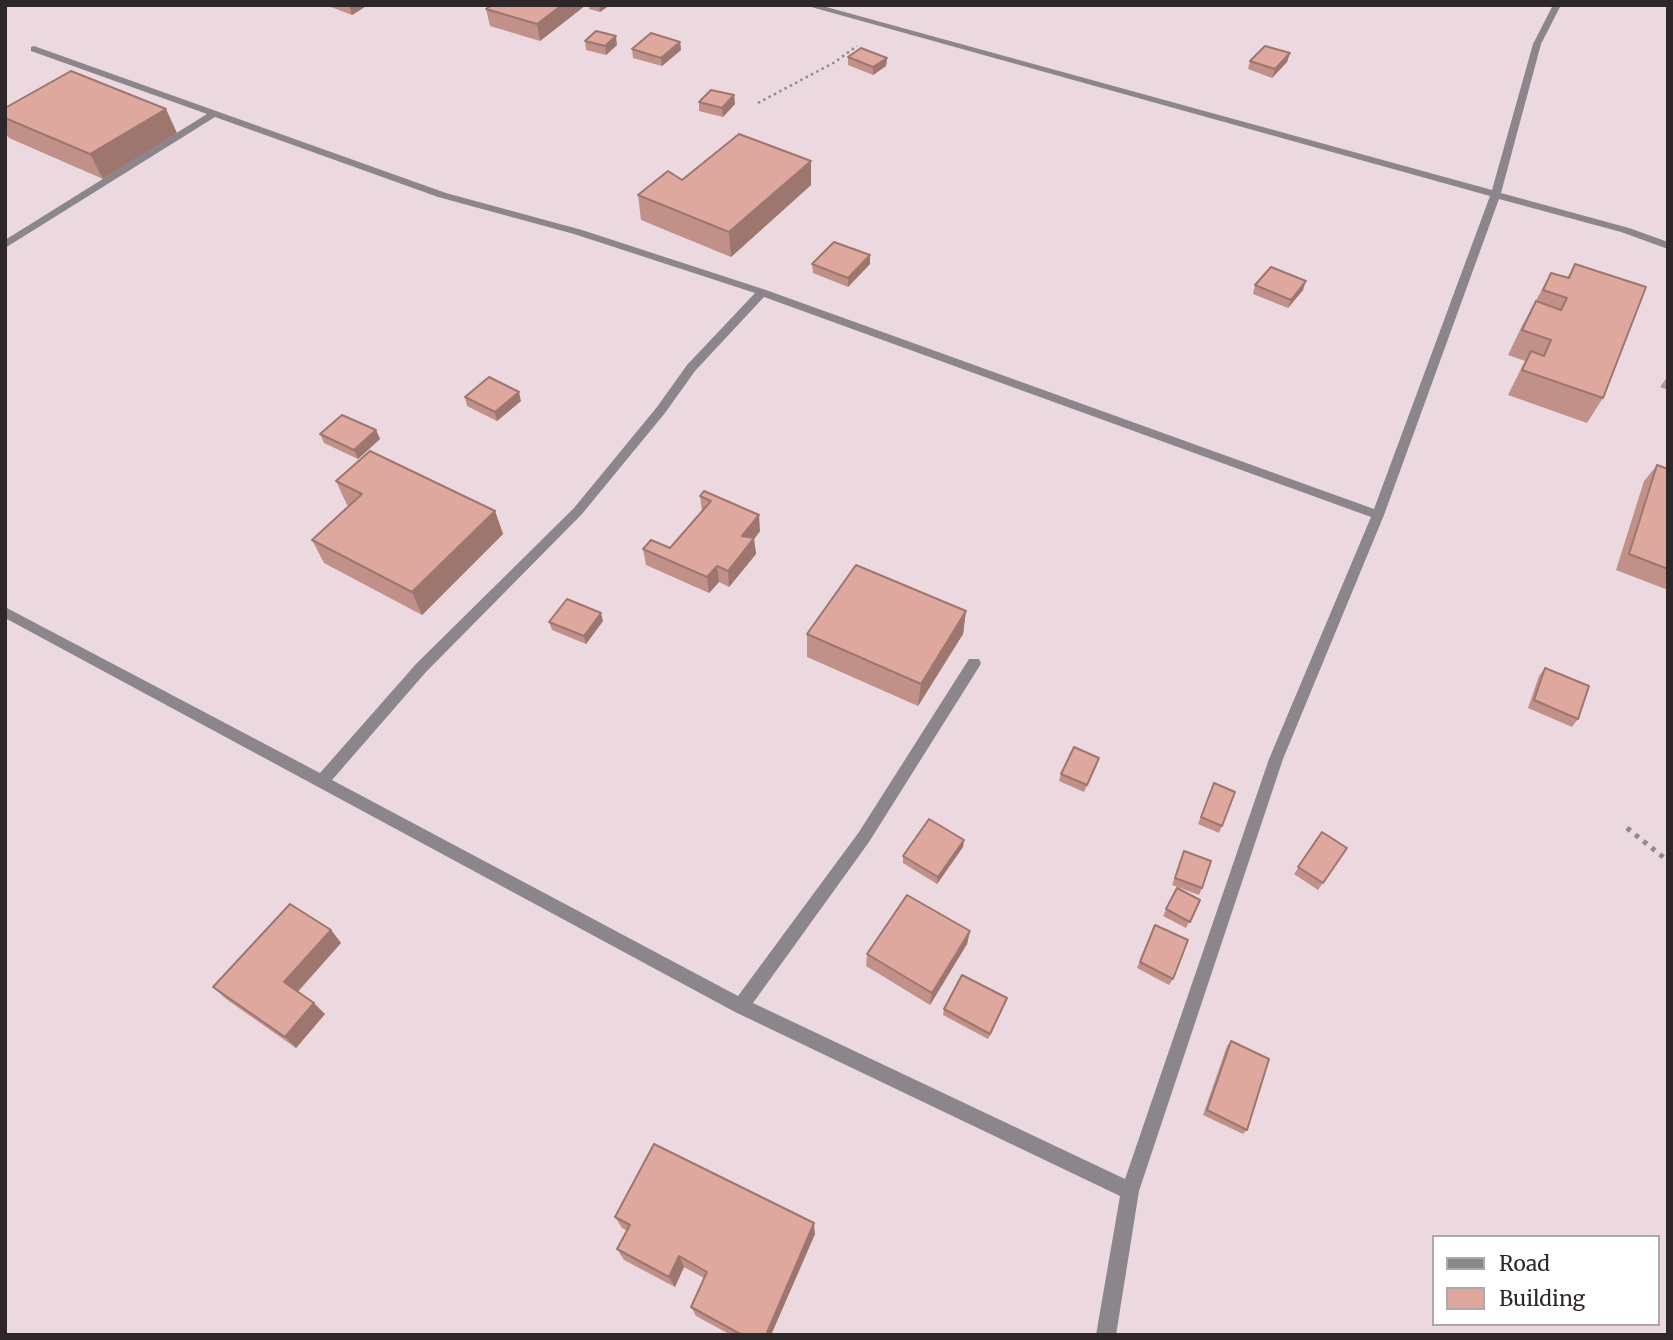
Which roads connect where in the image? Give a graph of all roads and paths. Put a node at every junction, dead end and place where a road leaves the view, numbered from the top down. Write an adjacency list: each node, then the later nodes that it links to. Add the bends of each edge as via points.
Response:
1 (808, 5): 3 (street)
2 (1557, 5): 7 (street, via 1537,44)
3 (888, 28): 5 (path); 7 (street)
4 (34, 49): 6 (street)
5 (758, 103)
6 (215, 113): 8 (street); 10 (street, via 442,195 578,232)
7 (1496, 194): 9 (street); 11 (street)
8 (5, 245)
9 (1668, 246)
10 (762, 292): 11 (street); 14 (street, via 691,368 578,511 421,668)
11 (1378, 514): 18 (street, via 1276,758)
12 (5, 612): 14 (street)
13 (974, 663): 17 (street, via 864,837)
14 (322, 781): 17 (street)
15 (1627, 828): 16 (path)
16 (1668, 861)
17 (741, 1006): 18 (street)
18 (1130, 1191): 19 (street)
19 (1106, 1335)

